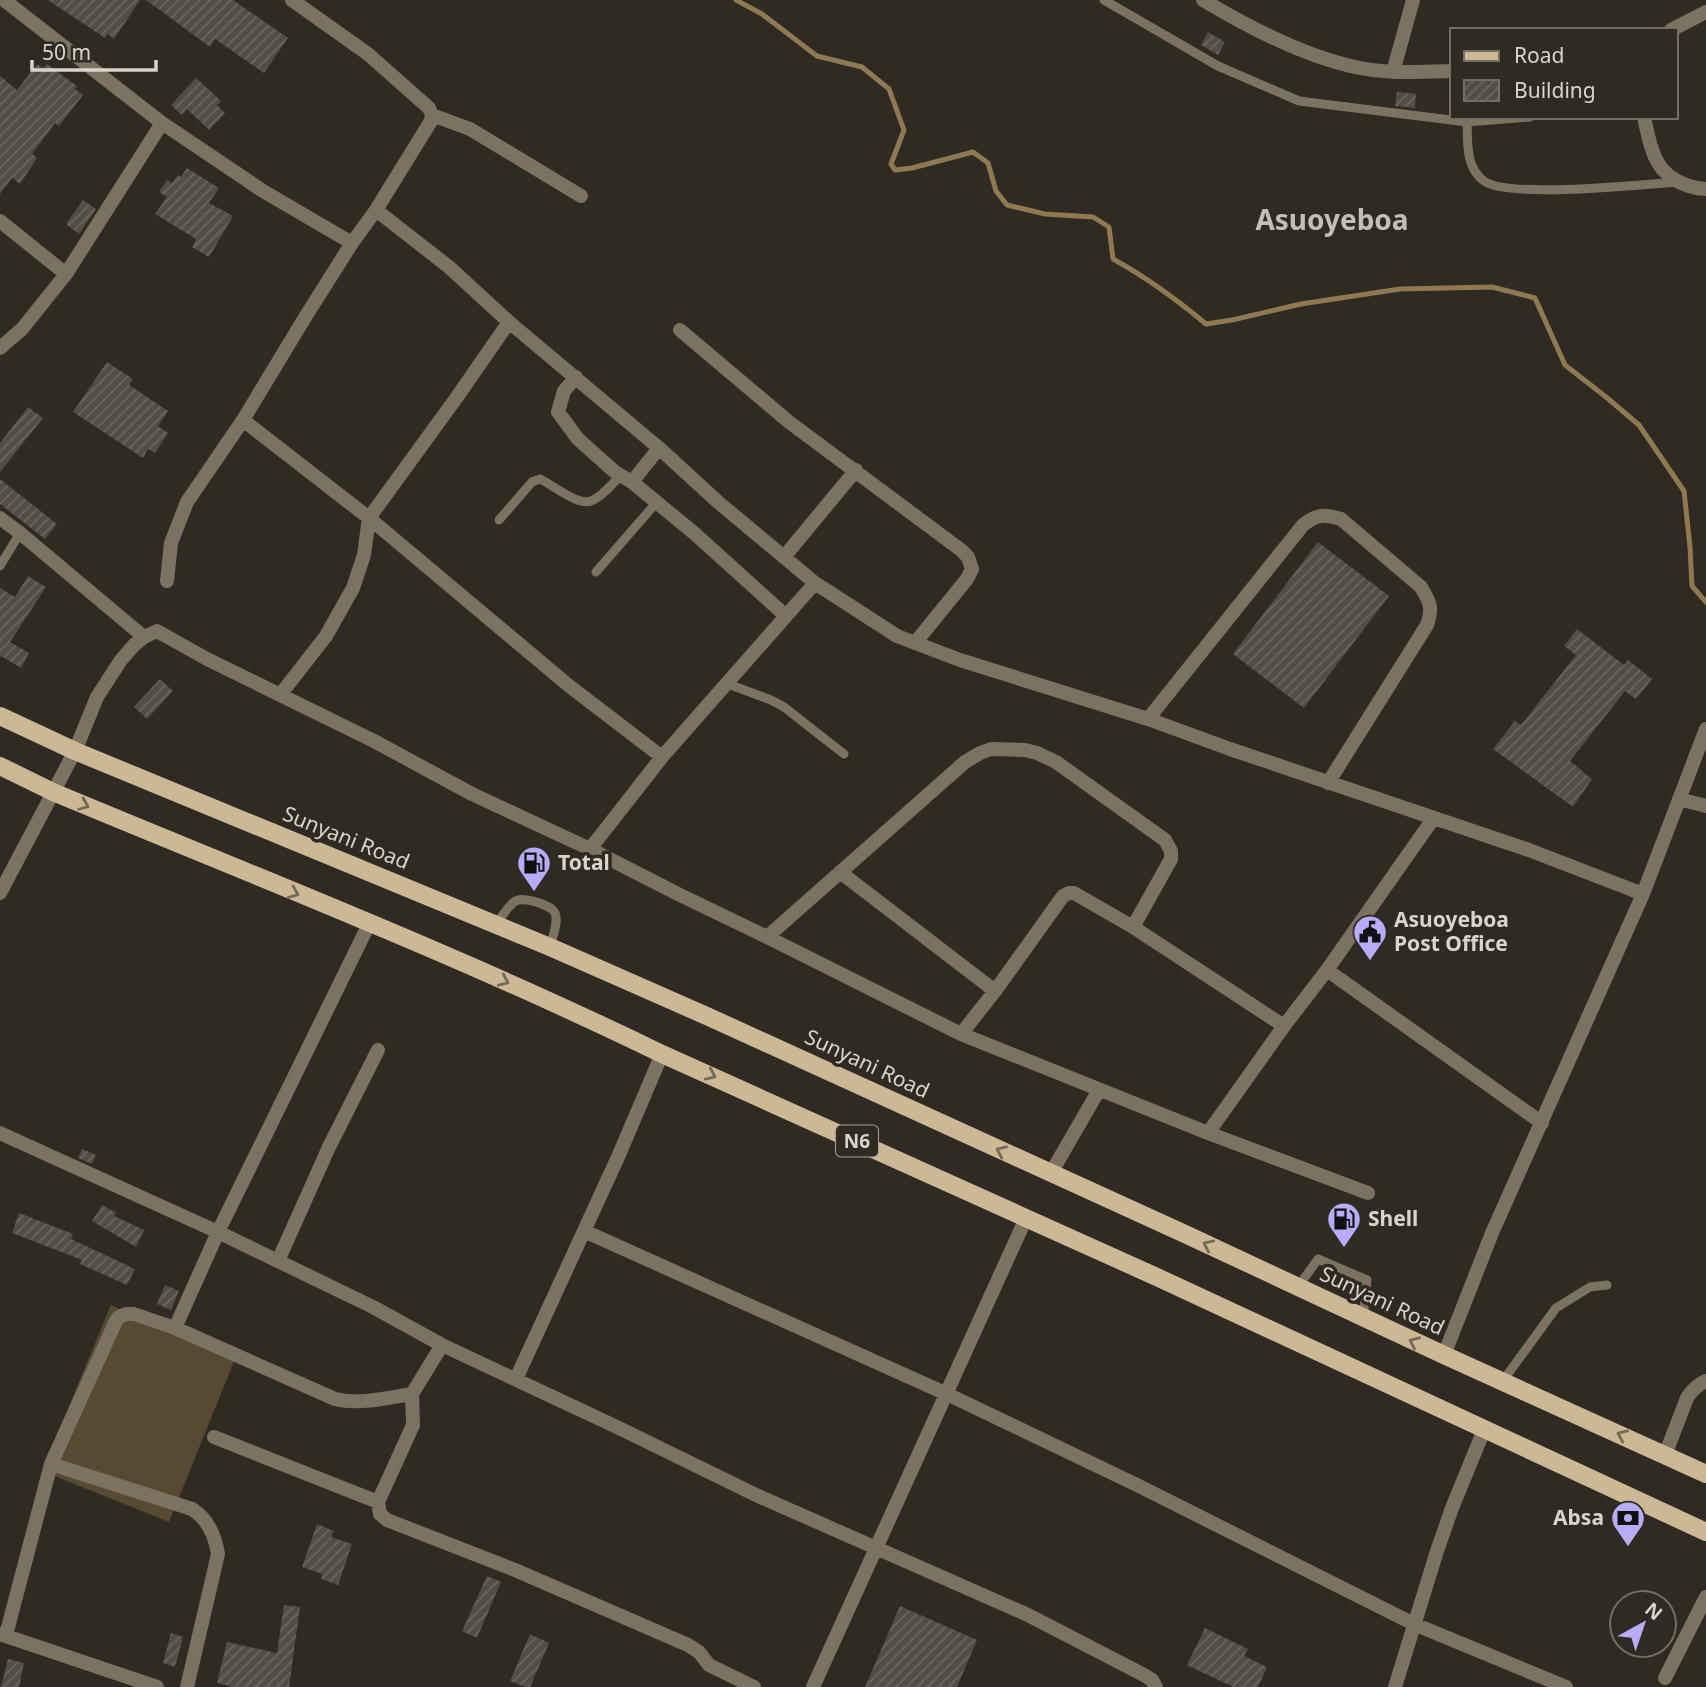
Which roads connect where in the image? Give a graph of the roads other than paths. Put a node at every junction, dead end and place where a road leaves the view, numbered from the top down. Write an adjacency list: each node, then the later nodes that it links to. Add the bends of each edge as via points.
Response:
1 (4, 0): 14 (street)
2 (292, 0): 10 (street, via 368,54)
3 (1104, 0): 13 (lane, via 1218,66 1299,101)
4 (1203, 0): 9 (street, via 1314,56)
5 (1413, 0): 9 (street)
6 (1706, 12): 7 (street)
7 (1675, 28)
8 (1450, 71): 9 (street)
9 (1393, 72)
10 (432, 115): 17 (street, via 470,129); 18 (street)
11 (1505, 119): 13 (lane)
12 (1645, 119): 15 (street, via 1655,158)
13 (1467, 122): 15 (lane, via 1468,156 1474,170 1495,187 1554,190)
14 (162, 123): 20 (street, via 263,191); 21 (street)
15 (1678, 182): 16 (street)
16 (1706, 189)
17 (581, 196)
18 (376, 210): 20 (street); 22 (street)
19 (0, 221): 21 (street)
20 (352, 243): 26 (street)
21 (66, 274): 24 (street, via 22,329)
22 (509, 322): 25 (street); 31 (street)
23 (680, 330): 28 (street, via 789,422)
24 (0, 348)
25 (576, 377): 27 (street); 29 (street, via 564,391 558,412 578,439)
26 (243, 420): 31 (street); 38 (street, via 187,502 171,543)
27 (659, 448): 29 (street); 35 (street)
28 (856, 470): 35 (street); 42 (street, via 968,557 972,569 967,579)
29 (627, 479): 30 (street); 33 (lane, via 589,502 580,502 540,479)
30 (656, 503): 37 (lane); 40 (street)
31 (369, 518): 44 (street, via 353,588 326,636); 50 (street, via 568,685)
32 (0, 519): 34 (street)
33 (499, 520)
34 (20, 533): 36 (lane); 41 (street)
35 (784, 557): 39 (street)
36 (0, 566)
37 (596, 572)
38 (167, 581)
39 (815, 583): 40 (street); 42 (street)
40 (786, 616): 43 (street)
41 (144, 637): 44 (street, via 157,631); 48 (street, via 121,660 97,697)
42 (915, 643): 46 (street)
43 (728, 684): 49 (lane, via 784,707); 50 (street)
44 (280, 695): 57 (street)
45 (0, 716): 48 (main road, Sunyani Road / N6)
46 (1148, 719): 52 (street); 52 (street, via 1303,525 1327,515 1341,519 1421,587 1431,614)
47 (1706, 729): 54 (street)
48 (75, 751): 53 (street); 62 (main road, Sunyani Road / N6)
49 (844, 754)
50 (662, 757): 57 (street)
51 (0, 766): 53 (main road, N6)
52 (1328, 783): 56 (street)
53 (53, 792): 59 (street); 61 (main road, N6, one-way to 61)
54 (1679, 799): 55 (street); 60 (street)
55 (1706, 806)
56 (1433, 819): 60 (street); 66 (street)
57 (590, 849): 64 (street)
58 (840, 872): 63 (street, via 980,752 1025,750 1056,762 1165,841 1171,859); 64 (street); 67 (street)
59 (0, 893)
60 (1643, 894): 73 (street)
61 (369, 924): 71 (main road, N6, one-way to 71, via 583,1015); 80 (street)
62 (496, 925): 65 (main road, Sunyani Road / N6); 65 (lane, via 513,902 528,899 556,915)
63 (1133, 927): 67 (street, via 1069,893); 68 (street)
64 (767, 937): 69 (street)
65 (550, 947): 76 (main road, Sunyani Road / N6, one-way to 65)
66 (1326, 970): 68 (street); 73 (street)
67 (995, 990): 69 (street)
68 (1284, 1026): 75 (street)
69 (961, 1034): 72 (street)
70 (378, 1050): 81 (street)
71 (662, 1054): 78 (main road, N6, one-way to 78); 79 (street)
72 (1099, 1090): 75 (street); 76 (street)
73 (1542, 1123): 87 (street)
74 (0, 1133): 80 (street)
75 (1208, 1133): 77 (street)
76 (1051, 1173): 83 (main road, Sunyani Road / N6, one-way to 76)
77 (1367, 1193)
78 (1026, 1218): 92 (street); 93 (main road, N6)
79 (584, 1231): 88 (street); 92 (street)
80 (218, 1232): 81 (street); 85 (street)
81 (278, 1261): 86 (street)
82 (1607, 1285): 90 (lane, via 1590,1287 1556,1308)
83 (1298, 1287): 84 (main road, Sunyani Road / N6); 84 (lane, via 1318,1259 1367,1280)
84 (1363, 1318): 87 (main road, Sunyani Road / N6, one-way to 84)
85 (175, 1328): 91 (street, via 335,1399); 96 (street, via 134,1314 119,1317)
86 (442, 1345): 88 (street); 91 (street)
87 (1444, 1356): 90 (main road, Sunyani Road / N6)
88 (516, 1378): 100 (street, via 756,1496)
89 (1706, 1381): 95 (street, via 1687,1398)
90 (1502, 1382): 95 (main road, Sunyani Road / N6, one-way to 90)
91 (412, 1394): 98 (street, via 413,1425)
92 (947, 1394): 100 (street); 102 (street)
93 (1484, 1430): 99 (main road, N6); 102 (street, via 1452,1508)
94 (214, 1437): 98 (street)
95 (1665, 1455): 97 (main road, Sunyani Road / N6)
96 (51, 1464): 103 (street); 107 (street, via 192,1509 209,1525 218,1554)
97 (1706, 1474)
98 (378, 1502): 108 (street, via 380,1514 387,1520 688,1645 709,1664)
99 (1706, 1532)
100 (876, 1548): 105 (street, via 1028,1615 1144,1675); 109 (street)
101 (1706, 1597): 104 (street)
102 (1414, 1624): 110 (street); 111 (street)
103 (3, 1635): 106 (street)
104 (1665, 1678)
105 (1152, 1685)
106 (157, 1687)
107 (187, 1687)
108 (754, 1687)
109 (813, 1687)
110 (1395, 1687)
111 (1566, 1687)

